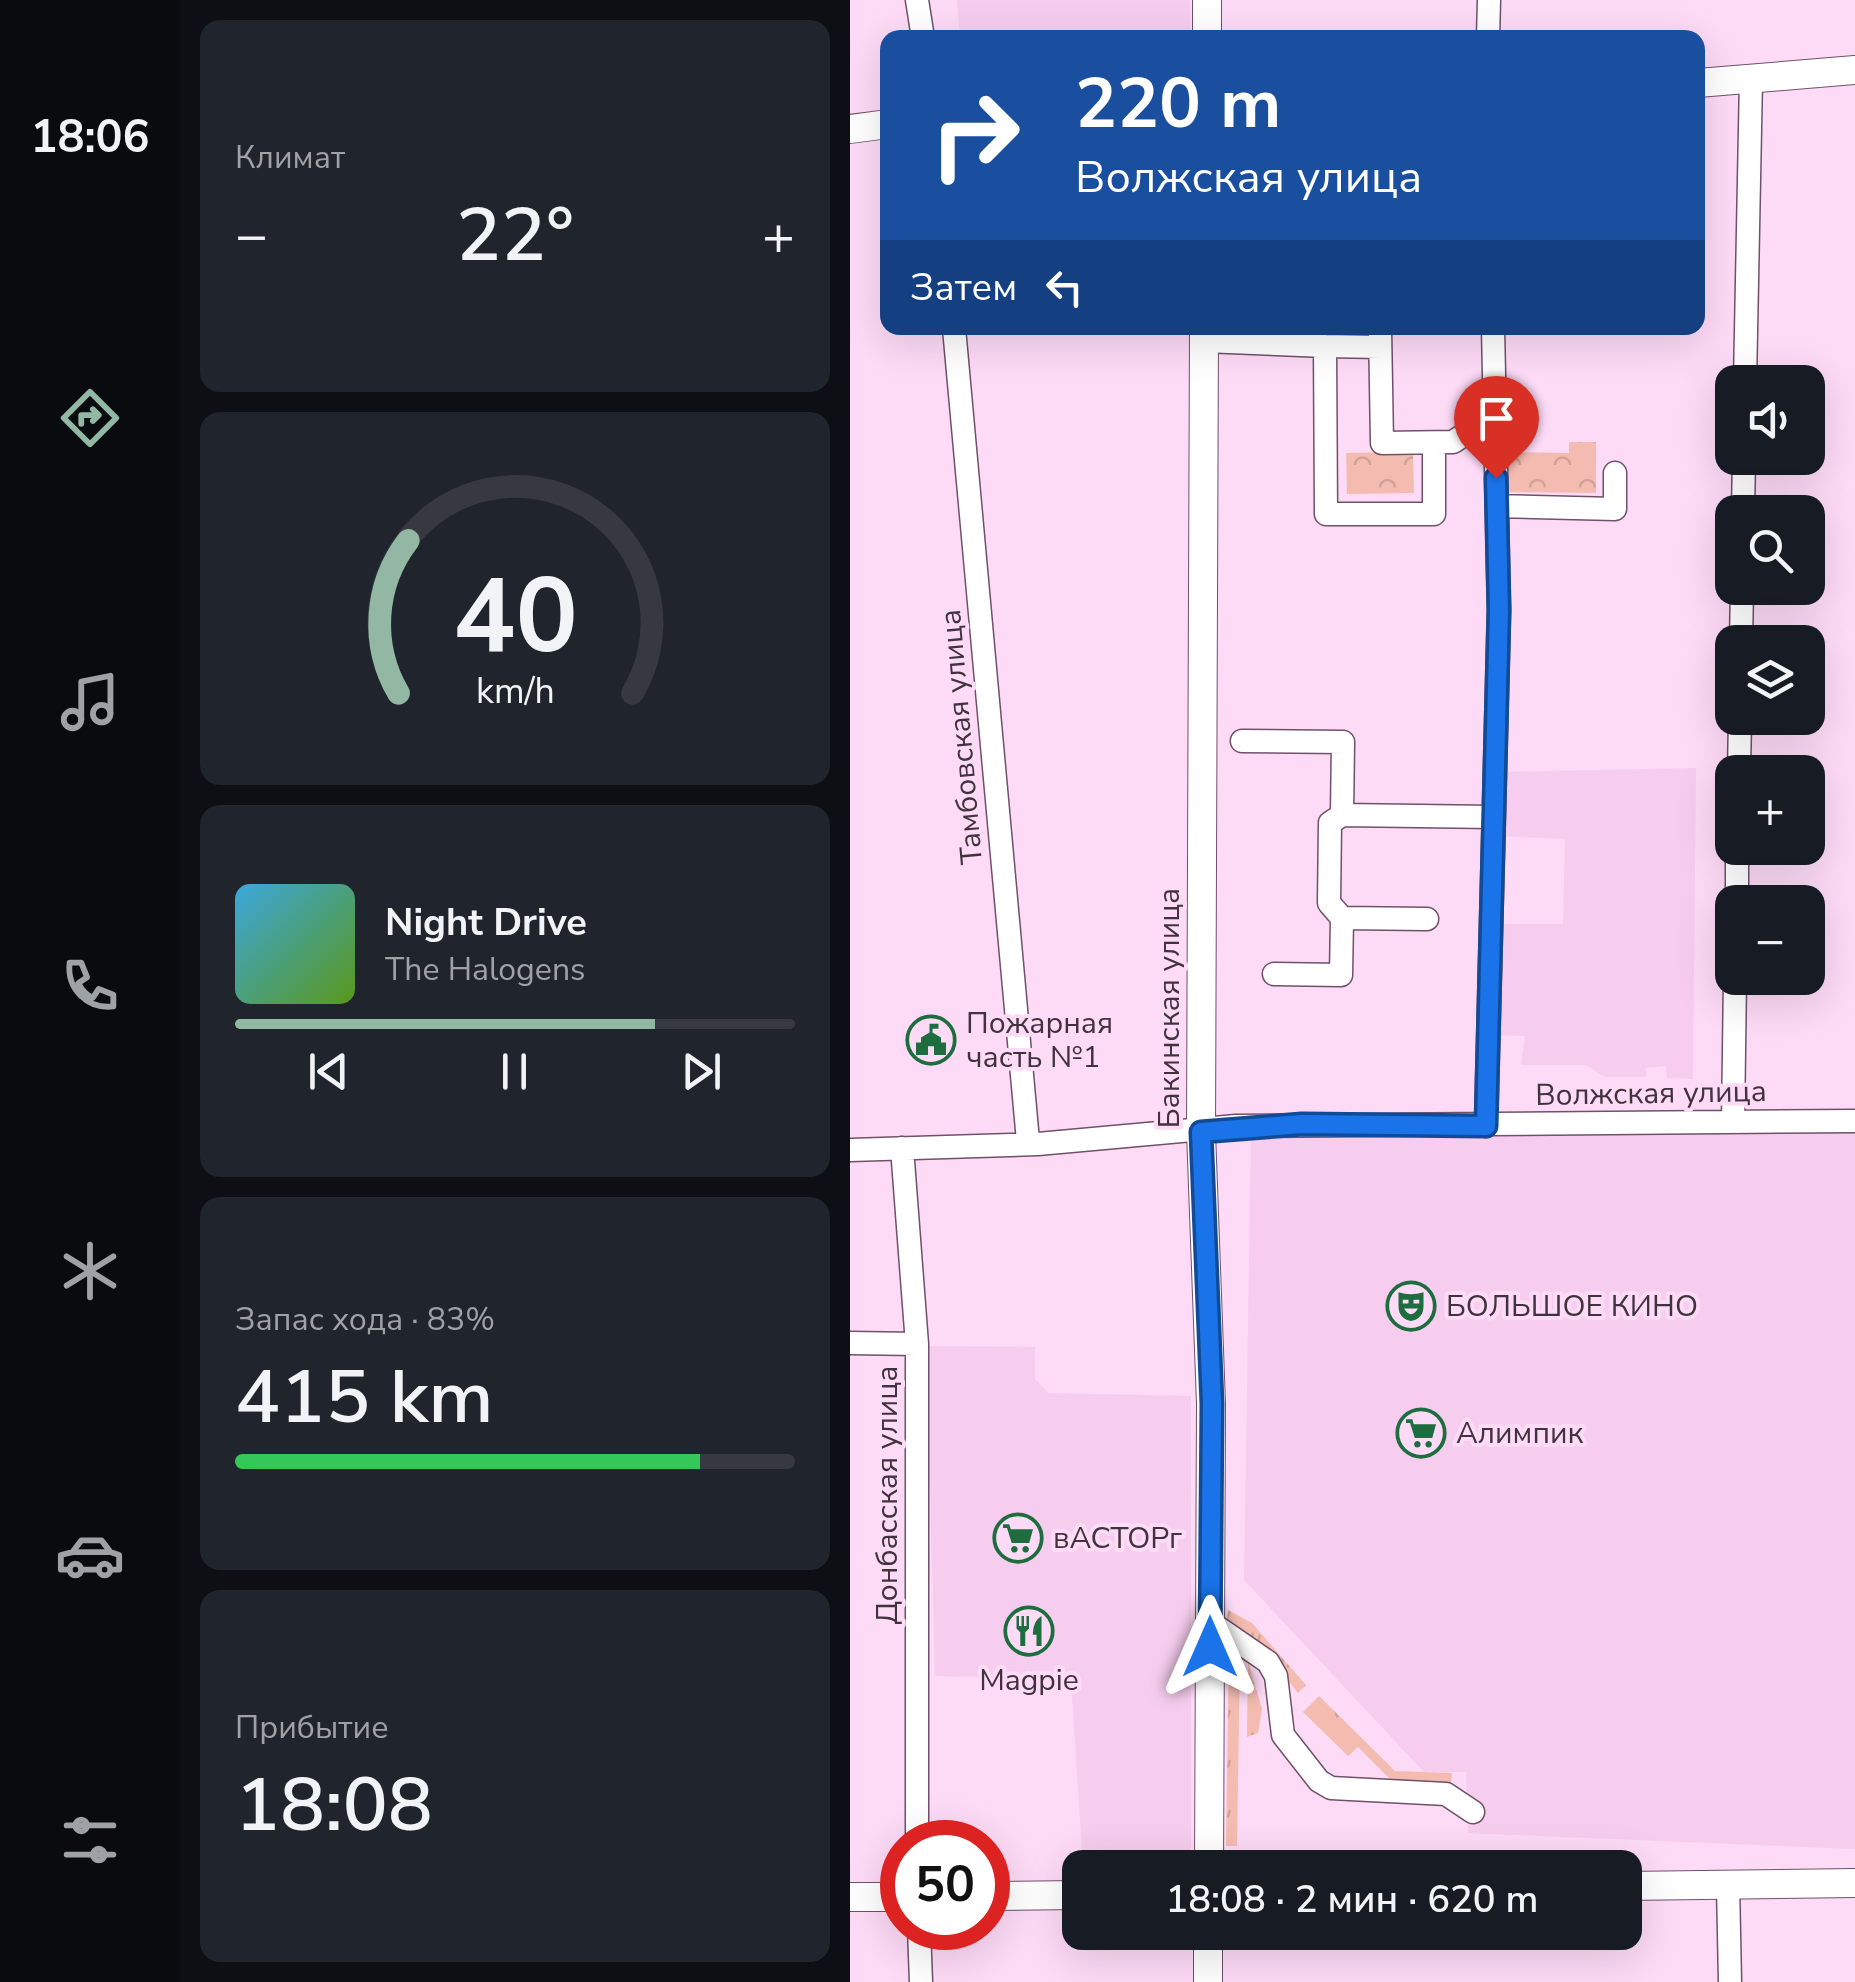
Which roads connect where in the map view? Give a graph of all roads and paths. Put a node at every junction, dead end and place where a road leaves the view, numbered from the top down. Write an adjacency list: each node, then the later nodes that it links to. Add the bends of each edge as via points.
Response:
1 (917, 0): 4 (street)
2 (1208, 0): 5 (main road)
3 (1489, 0): 6 (street)
4 (922, 30)
5 (1207, 30)
6 (1488, 30)
7 (1855, 70): 8 (main road)
8 (1751, 78): 9 (main road); 18 (street)
9 (1705, 81)
10 (880, 125): 11 (main road)
11 (850, 129)
12 (955, 335): 34 (street, Тамбовская улица)
13 (1204, 335): 33 (main road, Бакинская улица)
14 (1214, 335): 17 (street)
15 (1493, 335): 19 (street)
16 (1380, 337): 17 (street); 19 (street, via 1382,443 1453,442)
17 (1325, 346): 20 (street, via 1326,514 1434,514)
18 (1746, 365)
19 (1495, 422): 22 (street)
20 (1434, 456)
21 (1615, 473): 22 (street, via 1615,509)
22 (1496, 506): 25 (street)
23 (1242, 741): 24 (street, via 1343,742)
24 (1342, 815): 25 (street); 26 (street, via 1330,823 1328,903)
25 (1493, 817): 32 (street)
26 (1342, 918): 27 (street); 28 (street, via 1341,975)
27 (1427, 919)
28 (1274, 974)
29 (1735, 995): 31 (street)
30 (1855, 1120): 31 (street, Волжская улица)
31 (1733, 1122): 32 (street, Волжская улица)
32 (1486, 1126): 33 (street, Волжская улица, via 1302,1124)
33 (1201, 1132): 34 (street, Волжская улица); 39 (main road, Бакинская улица, via 1212,1404)
34 (1028, 1141): 35 (street, Волжская улица)
35 (902, 1148): 36 (street, Волжская улица); 38 (street, Донбасская улица)
36 (850, 1150)
37 (850, 1343): 38 (street)
38 (917, 1344): 41 (street, Донбасская улица)
39 (1210, 1622): 40 (street, via 1268,1662 1276,1676 1283,1735 1319,1781 1331,1788 1446,1794); 42 (main road, Бакинская улица)
40 (1473, 1812)
41 (917, 1820)
42 (1209, 1850)
43 (1855, 1883): 44 (main road)
44 (1728, 1885): 45 (main road); 54 (street)
45 (1642, 1886)
46 (1062, 1895): 47 (main road)
47 (1010, 1896)
48 (850, 1897): 49 (main road)
49 (880, 1897)
50 (920, 1950): 52 (street)
51 (1208, 1950): 53 (main road)
52 (922, 1982)
53 (1208, 1982)
54 (1730, 1982)

